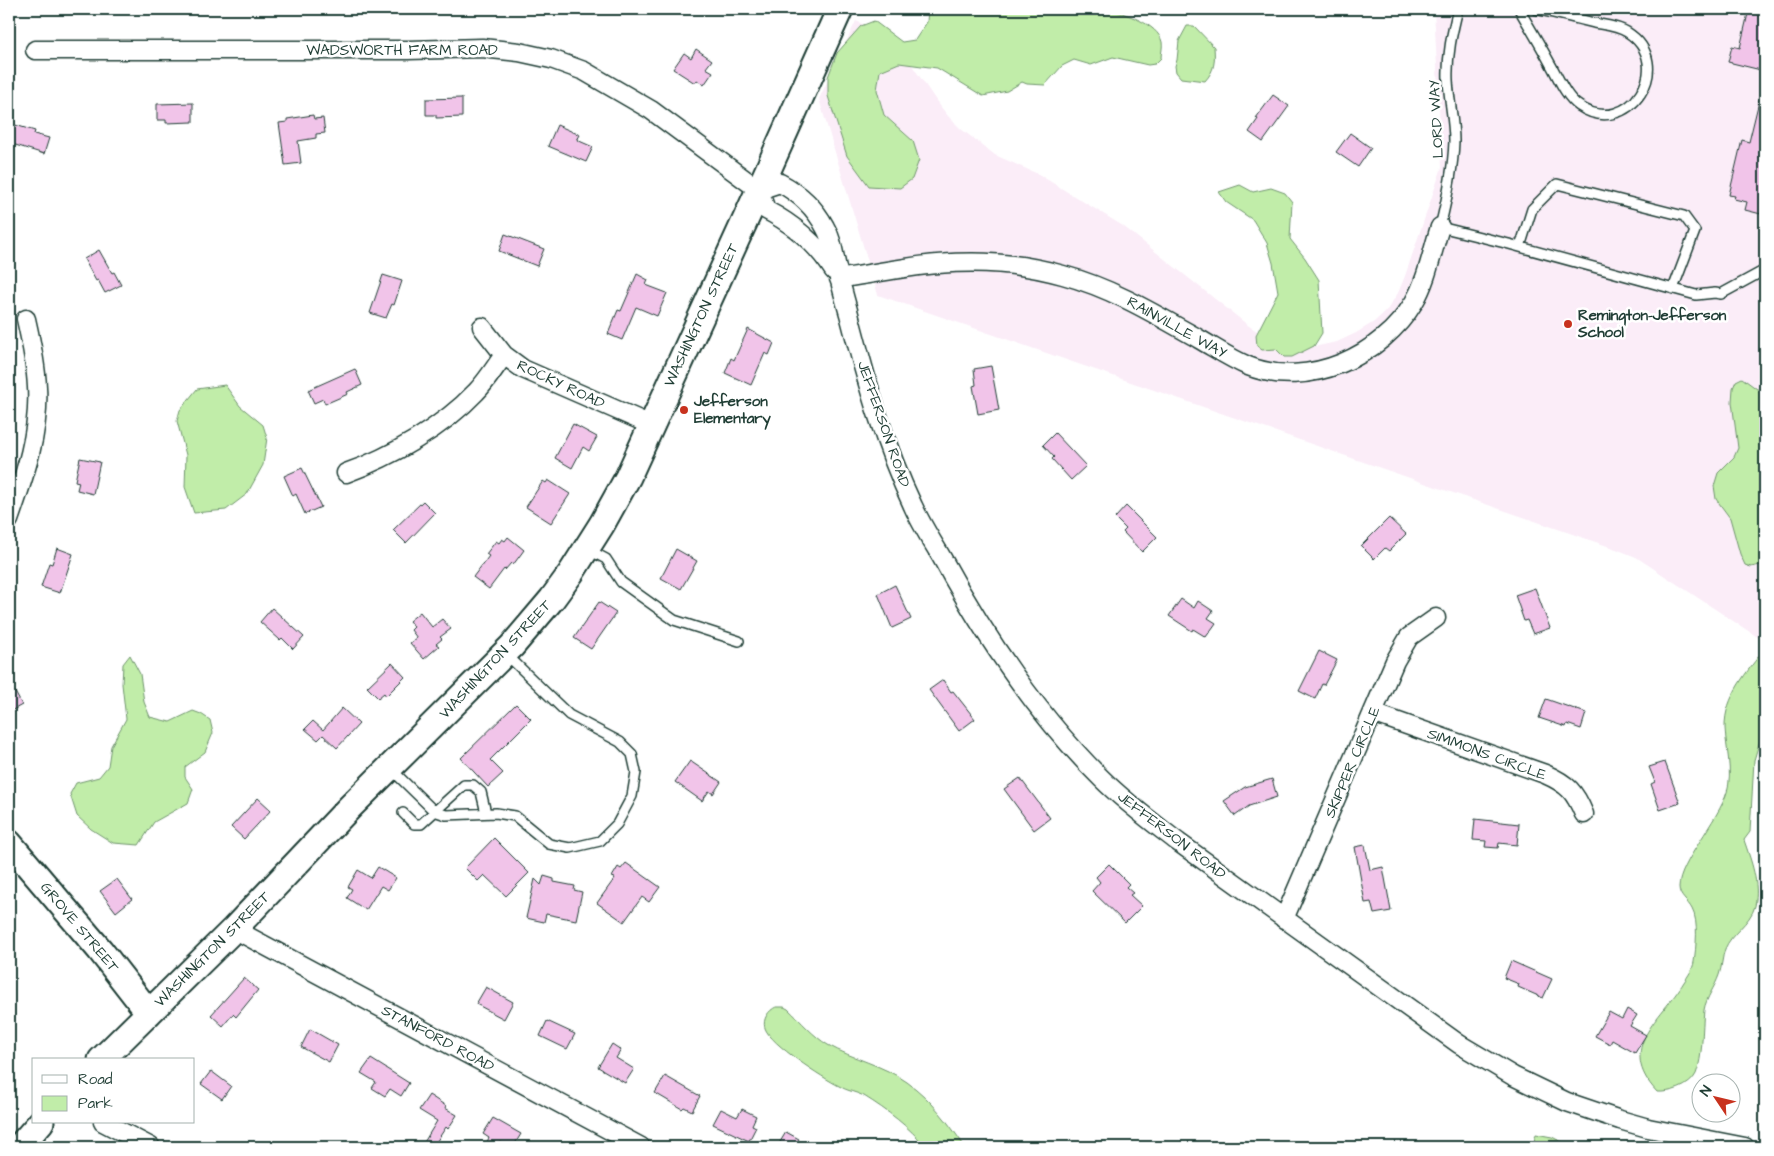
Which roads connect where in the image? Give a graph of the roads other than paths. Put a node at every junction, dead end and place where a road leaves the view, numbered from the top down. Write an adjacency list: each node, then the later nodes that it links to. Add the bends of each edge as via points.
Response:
1 (840, 9): 6 (main road, WASHINGTON STREET)
2 (1458, 9): 7 (lane, LORD WAY, via 1448,64 1453,157 1448,198)
3 (1519, 9): 4 (lane, via 1566,91 1578,105 1595,113 1614,113 1638,98 1647,81 1648,61 1633,37 1616,28)
4 (1535, 9)
5 (35, 50): 6 (street, WADSWORTH FARM ROAD, via 482,48 519,52 584,71 650,110)
6 (759, 190): 10 (street, JEFFERSON ROAD, via 766,210 805,236); 10 (street, JEFFERSON ROAD, via 780,183 808,204 830,237); 15 (main road, WASHINGTON STREET)
7 (1440, 227): 8 (lane); 10 (street, RAINVILLE WAY, via 1422,286 1390,333 1345,362 1295,374 1277,374 1246,365 1116,294 1090,283 1035,268 1006,263 950,262)
8 (1520, 247): 11 (lane); 11 (lane, via 1532,209 1557,184 1684,216 1694,231)
9 (1765, 270): 11 (lane, via 1720,294 1696,295)
10 (839, 279): 29 (street, JEFFERSON ROAD, via 884,434 914,507 963,597 1013,673 1059,732 1102,779 1170,836)
11 (1673, 289)
12 (26, 319): 17 (street, via 38,387 37,412 29,458)
13 (482, 328): 14 (street, ROCKY ROAD)
14 (504, 355): 15 (street, ROCKY ROAD, via 523,369); 16 (street, via 476,392 444,419 408,444)
15 (651, 425): 18 (main road, WASHINGTON STREET, via 628,477)
16 (346, 473)
17 (9, 520)
18 (587, 549): 20 (lane, via 606,560 620,582 674,620); 21 (main road, WASHINGTON STREET, via 552,598)
19 (1436, 618): 22 (street, SKIPPER CIRCLE, via 1409,637)
20 (739, 641)
21 (505, 652): 23 (main road, WASHINGTON STREET); 26 (lane, via 569,715 620,742 632,754 636,772 632,796 617,824 600,840 570,848 549,844 515,816)
22 (1373, 713): 27 (street, SIMMONS CIRCLE, via 1561,781 1572,790); 29 (street, SKIPPER CIRCLE)
23 (390, 768): 24 (lane); 30 (main road, WASHINGTON STREET)
24 (434, 811): 25 (lane, via 421,824 414,824); 26 (lane, via 446,815); 26 (lane, via 464,784 473,784 481,792)
25 (403, 813)
26 (486, 813)
27 (1584, 814)
28 (9, 842): 31 (main road, GROVE STREET)
29 (1284, 919): 38 (street, JEFFERSON ROAD, via 1459,1044 1539,1090 1648,1128)
30 (234, 929): 31 (main road, WASHINGTON STREET); 37 (street, STANFORD ROAD)
31 (149, 1013): 32 (main road, WASHINGTON STREET)
32 (104, 1058)
33 (39, 1124): 35 (main road)
34 (107, 1124): 36 (street)
35 (19, 1147)
36 (151, 1147)
37 (641, 1147)
38 (1744, 1147)

